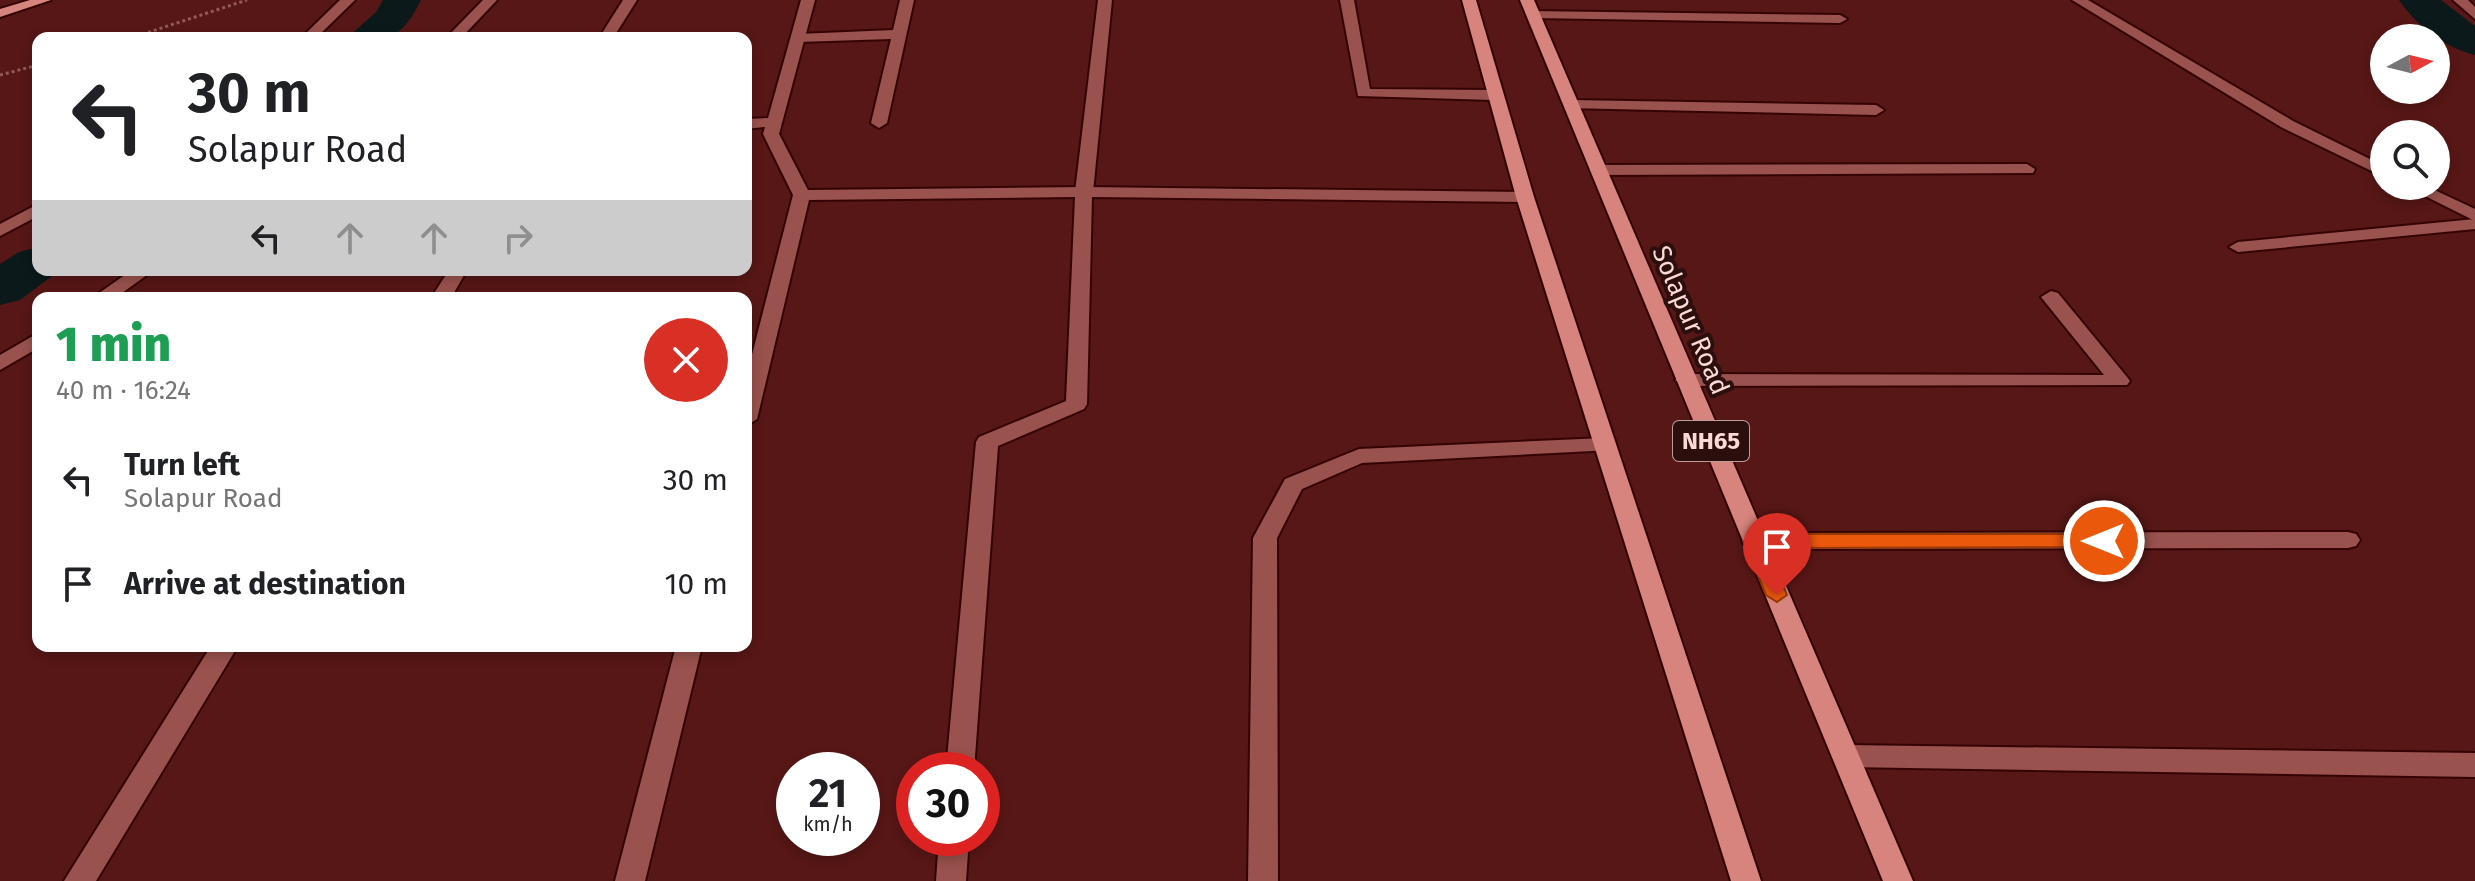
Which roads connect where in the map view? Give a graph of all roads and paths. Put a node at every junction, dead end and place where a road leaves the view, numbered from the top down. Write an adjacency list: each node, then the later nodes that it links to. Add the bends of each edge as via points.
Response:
1 (44, 0): 14 (highway)
2 (247, 0): 17 (path)
3 (348, 0): 18 (street)
4 (490, 0): 19 (street)
5 (630, 0): 20 (street)
6 (808, 0): 22 (street)
7 (907, 0): 21 (street)
8 (1105, 0): 34 (street)
9 (1347, 0): 25 (street, via 1363,93)
10 (1469, 0): 25 (highway)
11 (2079, 0): 31 (street, via 2287,124)
12 (2460, 0): 15 (street)
13 (1530, 7): 16 (street); 26 (highway, Solapur Road / NH65)
14 (0, 13)
15 (2475, 15)
16 (1840, 19)
17 (149, 32)
18 (314, 32)
19 (459, 32)
20 (610, 32)
21 (900, 34): 22 (street); 29 (street)
22 (798, 38): 28 (street)
23 (32, 67): 24 (path)
24 (0, 75)
25 (1493, 95): 36 (highway)
26 (1571, 105): 27 (street); 33 (highway, Solapur Road / NH65)
27 (1876, 110)
28 (775, 122): 30 (street); 35 (street, via 771,134)
29 (879, 123)
30 (752, 124)
31 (2370, 165)
32 (2027, 169): 33 (street)
33 (1598, 170): 48 (highway, Solapur Road / NH65)
34 (1084, 192): 35 (street); 36 (street); 55 (street, via 1076,404 987,442)
35 (802, 195): 49 (street)
36 (1525, 197): 50 (highway)
37 (2442, 200): 39 (street)
38 (32, 212): 41 (street)
39 (2475, 216)
40 (2475, 224): 42 (street)
41 (0, 231)
42 (2238, 247)
43 (136, 276): 44 (street)
44 (111, 292)
45 (2051, 297): 48 (street, via 2120,381)
46 (32, 343): 47 (street)
47 (0, 364)
48 (1685, 380): 52 (highway, Solapur Road / NH65)
49 (752, 395)
50 (1604, 445): 62 (street, via 1359,456 1293,484 1265,538); 63 (highway)
51 (2348, 540): 52 (street)
52 (1754, 541): 56 (highway, Solapur Road / NH65)
53 (221, 652): 59 (street)
54 (687, 652): 60 (street)
55 (961, 752)
56 (1846, 756): 57 (street); 64 (highway, Solapur Road / NH65)
57 (2475, 765)
58 (953, 856): 61 (street)
59 (79, 881)
60 (630, 881)
61 (951, 881)
62 (1263, 881)
63 (1746, 881)
64 (1898, 881)

